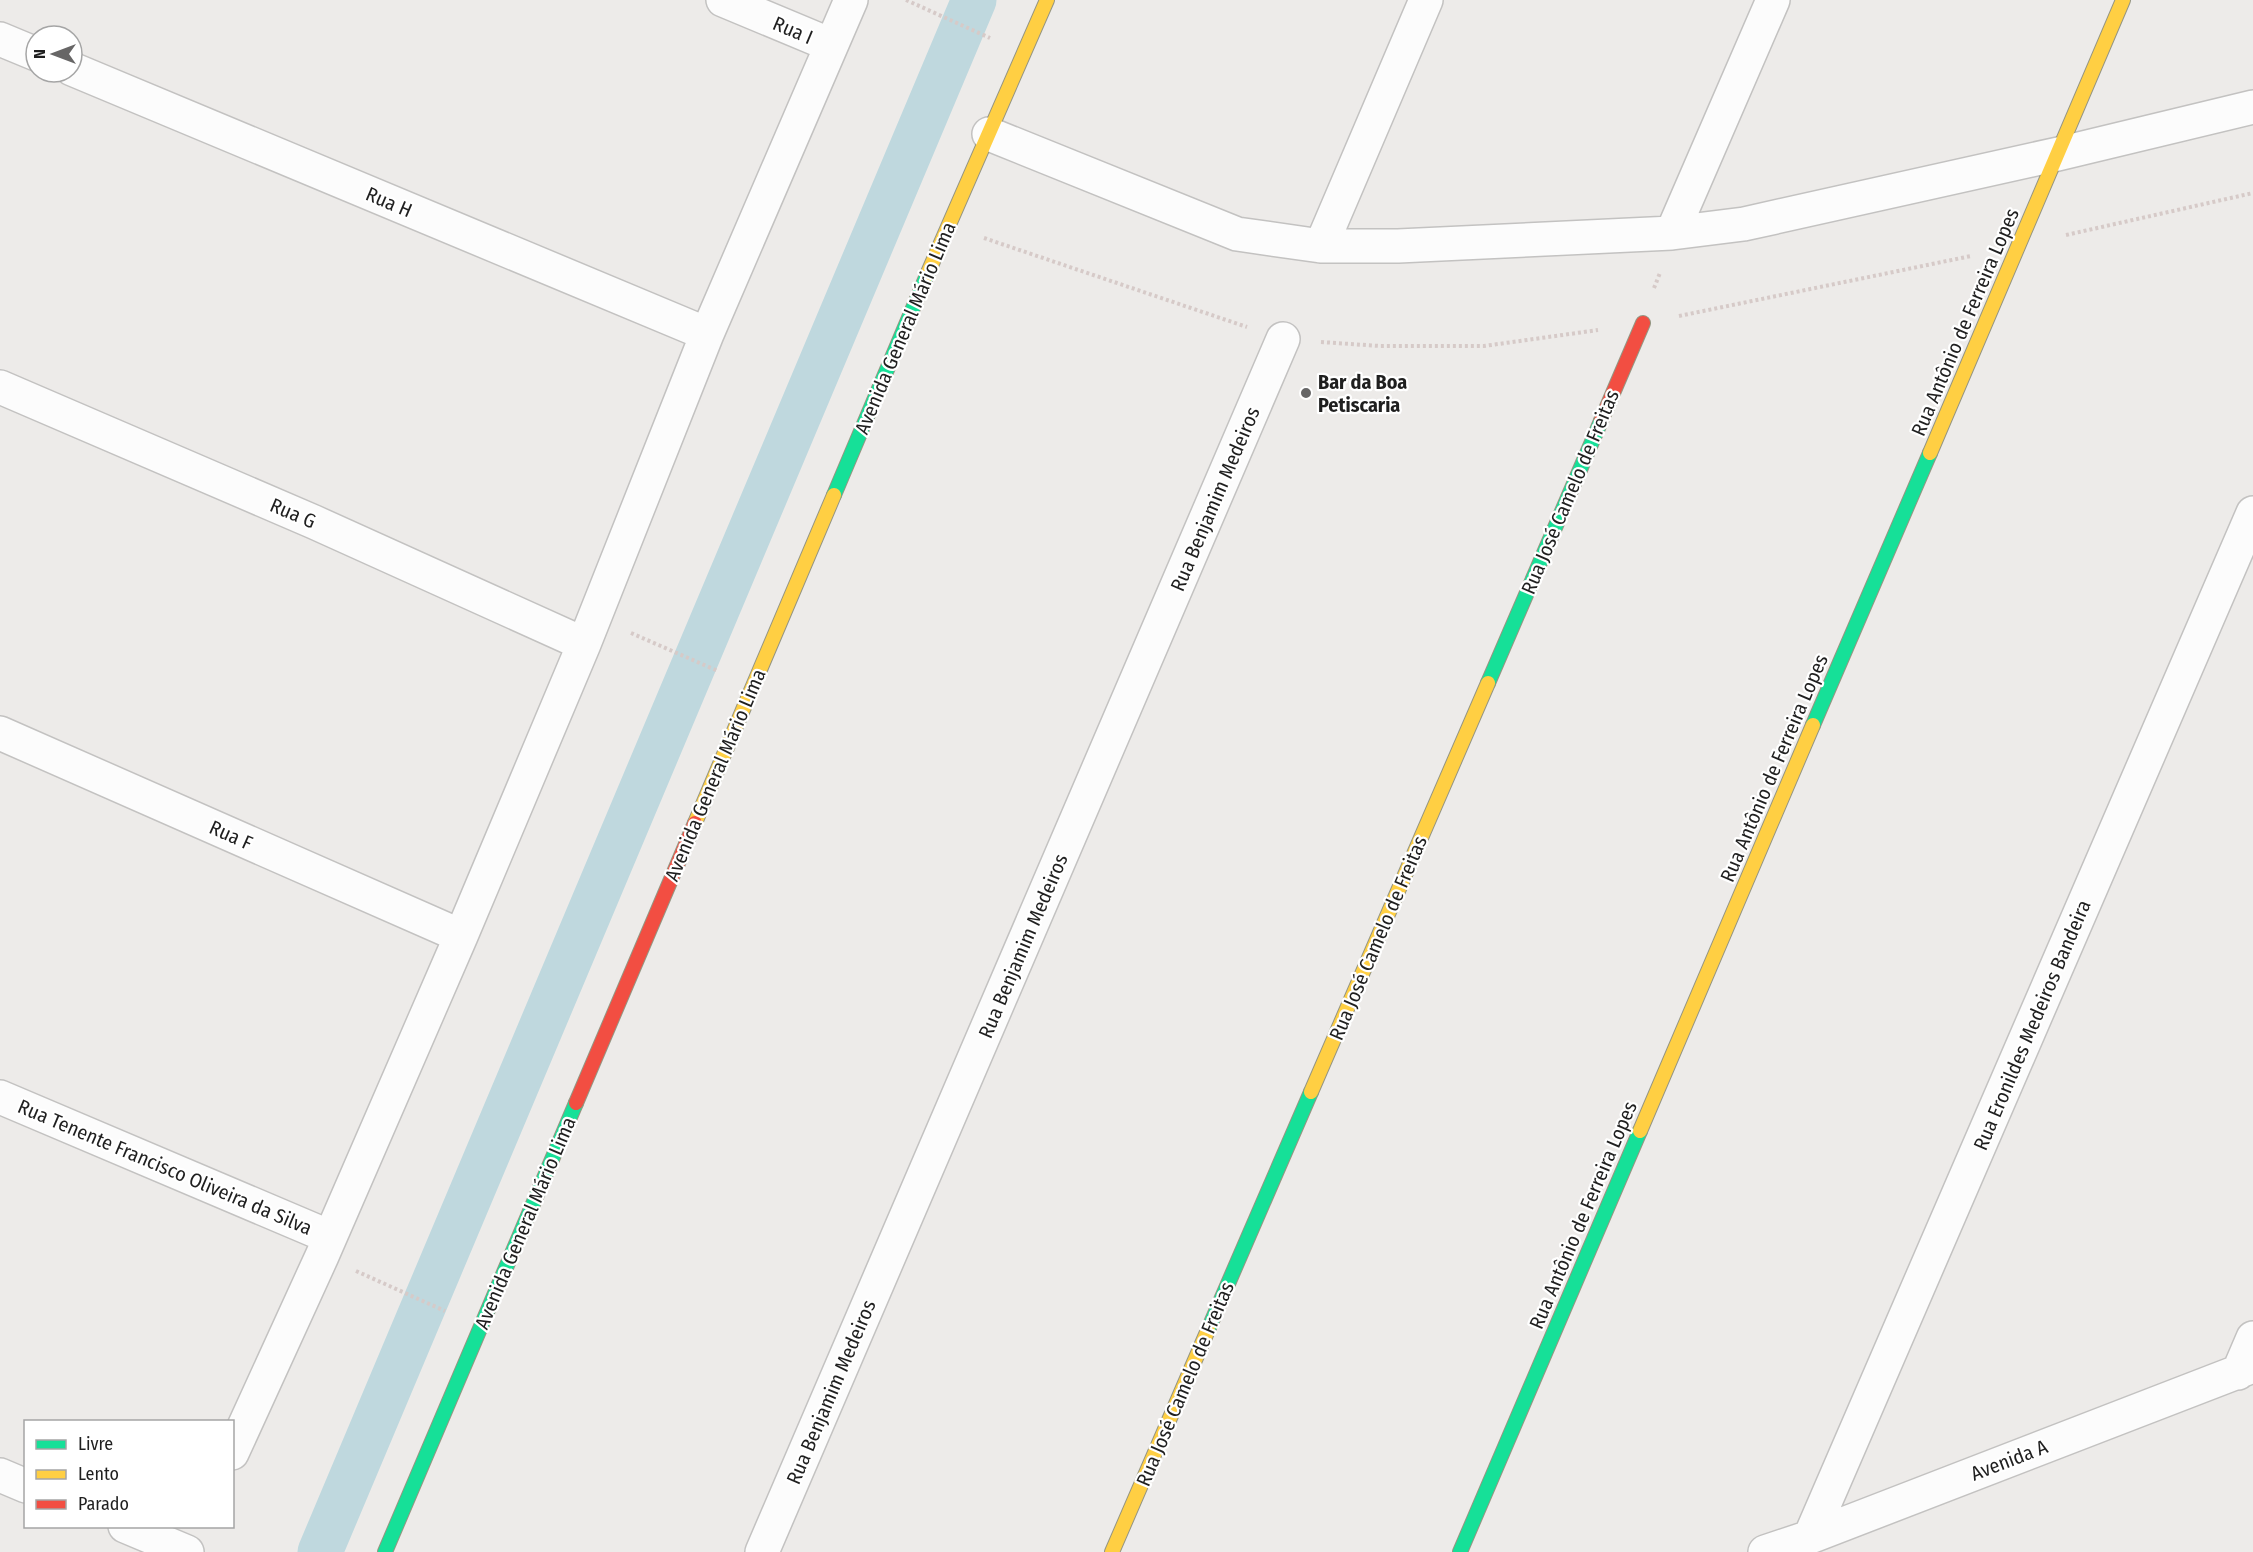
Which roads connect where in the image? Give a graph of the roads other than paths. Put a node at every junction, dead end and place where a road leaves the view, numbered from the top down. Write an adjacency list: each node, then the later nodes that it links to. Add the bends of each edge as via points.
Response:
1 (723, 0): 8 (street, Rua I)
2 (851, 0): 8 (street)
3 (1047, 0): 12 (street, Avenida General Mário Lima)
4 (1426, 0): 15 (street)
5 (1773, 0): 14 (street)
6 (2124, 0): 13 (street, Rua Antônio de Ferreira Lopes)
7 (0, 39): 9 (street)
8 (831, 45): 17 (street)
9 (24, 49)
10 (84, 74): 17 (street, Rua H)
11 (2253, 107): 13 (street)
12 (989, 134): 15 (street, via 1237,234); 35 (street, Avenida General Mário Lima)
13 (2058, 154): 14 (street, via 1744,224); 38 (street, Rua Antônio de Ferreira Lopes)
14 (1672, 233): 15 (street)
15 (1321, 246)
16 (1643, 323): 37 (street, Rua José Camelo de Freitas)
17 (707, 334): 21 (street)
18 (1283, 339): 36 (street, Rua Benjamim Medeiros)
19 (0, 387): 21 (street, Rua G)
20 (2253, 513): 33 (street, Rua Eronildes Medeiros Bandeira)
21 (584, 644): 23 (street)
22 (0, 733): 23 (street, Rua F)
23 (461, 936): 25 (street)
24 (0, 1097): 25 (street, Rua Tenente Francisco Oliveira da Silva)
25 (330, 1238): 28 (street)
26 (2253, 1338): 27 (street)
27 (2246, 1370): 33 (street, Avenida A)
28 (234, 1449)
29 (0, 1475): 30 (street)
30 (24, 1485)
31 (127, 1528): 34 (street)
32 (199, 1528): 34 (street)
33 (1810, 1537): 39 (street, Avenida A)
34 (187, 1552)
35 (385, 1552)
36 (762, 1552)
37 (1112, 1552)
38 (1460, 1552)
39 (1765, 1552)

